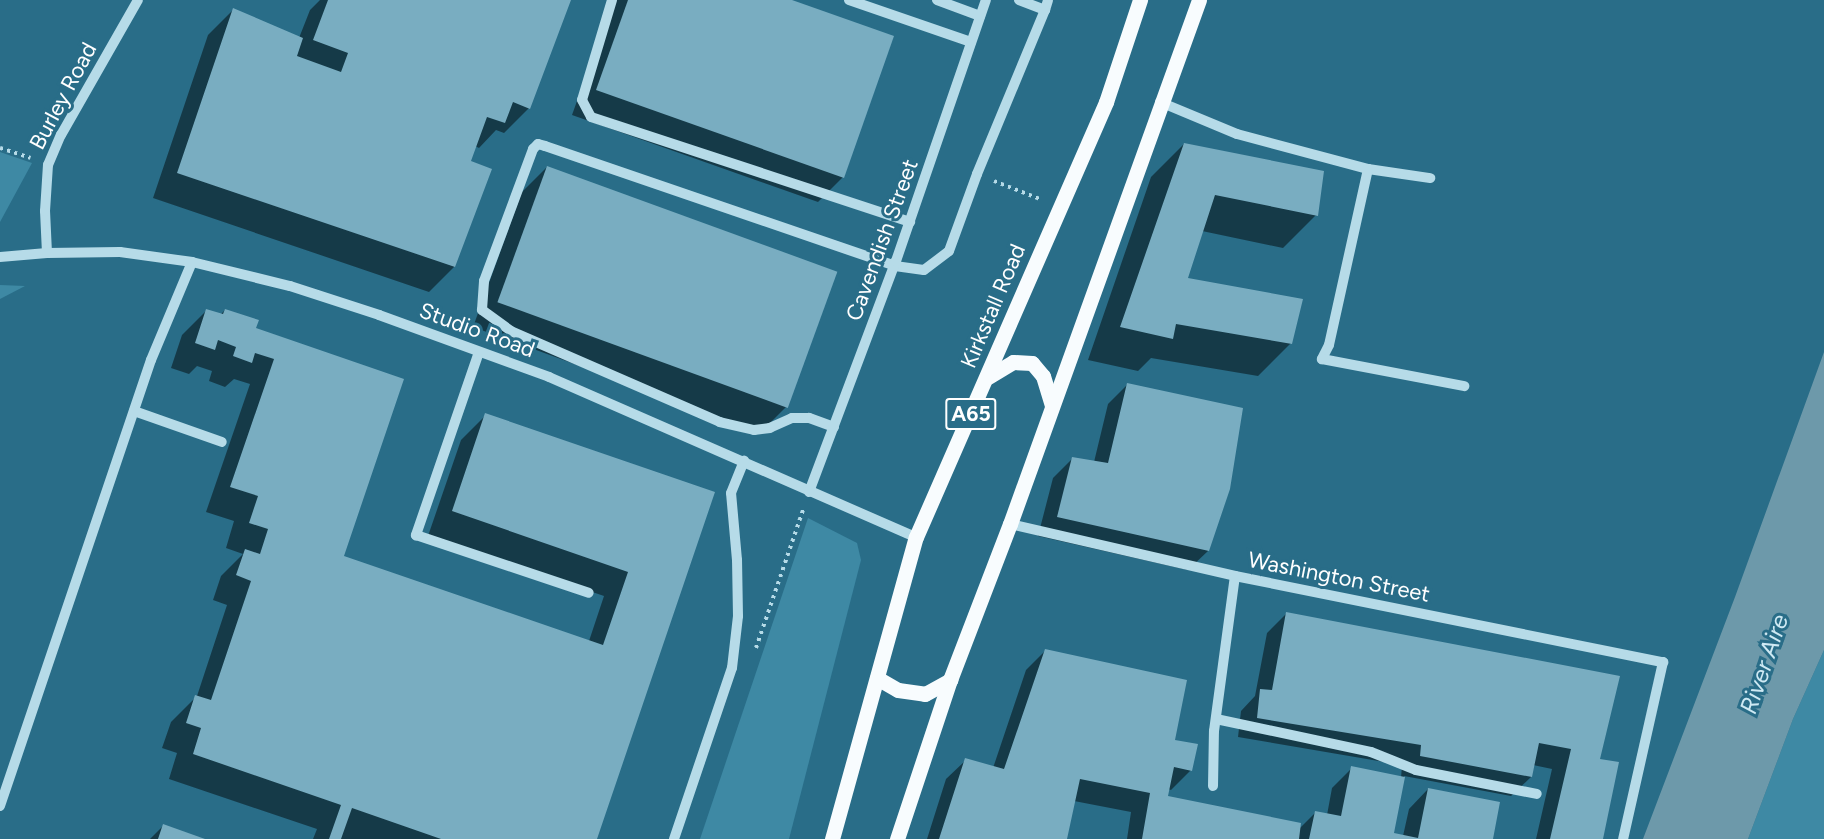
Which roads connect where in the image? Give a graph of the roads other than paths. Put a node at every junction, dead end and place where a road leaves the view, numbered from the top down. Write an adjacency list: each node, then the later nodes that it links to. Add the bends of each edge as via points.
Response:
1 (138, 0): 16 (street, Burley Road, via 48,165)
2 (612, 0): 15 (street, via 582,100 591,117)
3 (849, 0): 11 (street)
4 (937, 0): 10 (street)
5 (986, 0): 10 (street, Cavendish Street)
6 (1019, 0): 9 (street)
7 (1140, 0): 21 (main road, Kirkstall Road / A65, via 1106,102)
8 (1199, 0): 12 (main road)
9 (1046, 5): 19 (street, via 976,174 949,251 924,270)
10 (980, 16): 11 (street, Cavendish Street)
11 (971, 42): 15 (street, Cavendish Street)
12 (1160, 102): 13 (street, via 1237,134); 23 (main road)
13 (1368, 169): 14 (street); 22 (street, via 1329,345 1322,359)
14 (1430, 178)
15 (910, 222): 19 (street, Cavendish Street)
16 (47, 253): 17 (street, Studio Road); 18 (street, Studio Road, via 120,252)
17 (0, 257)
18 (192, 262): 20 (street, Studio Road, via 291,286); 24 (street)
19 (894, 266): 25 (street, Cavendish Street); 25 (street, via 538,144 484,281 482,310 511,331 720,422 754,430 792,418 809,418)
20 (479, 352): 27 (street, Studio Road, via 549,377); 32 (street, via 416,535)
21 (988, 377): 23 (main road, via 1012,362 1032,363 1043,376); 30 (main road, Kirkstall Road / A65)
22 (1464, 386)
23 (1052, 405): 29 (main road)
24 (134, 411): 26 (street); 38 (street)
25 (834, 428): 28 (street, Cavendish Street)
26 (222, 442)
27 (744, 461): 28 (street, Studio Road); 39 (street, via 730,493 738,616 732,668)
28 (810, 492): 30 (street, Studio Road)
29 (1010, 524): 31 (street, Washington Street); 34 (main road)
30 (916, 537): 33 (main road, Kirkstall Road / A65)
31 (1234, 576): 35 (street); 42 (street, Washington Street, via 1663,662)
32 (589, 593)
33 (877, 678): 34 (main road, via 898,690 925,694); 40 (main road, Kirkstall Road / A65)
34 (950, 680): 41 (main road)
35 (1216, 719): 36 (street); 37 (street, via 1371,752 1416,770)
36 (1213, 786)
37 (1537, 794)
38 (0, 806)
39 (674, 839)
40 (831, 839)
41 (897, 839)
42 (1623, 839)

